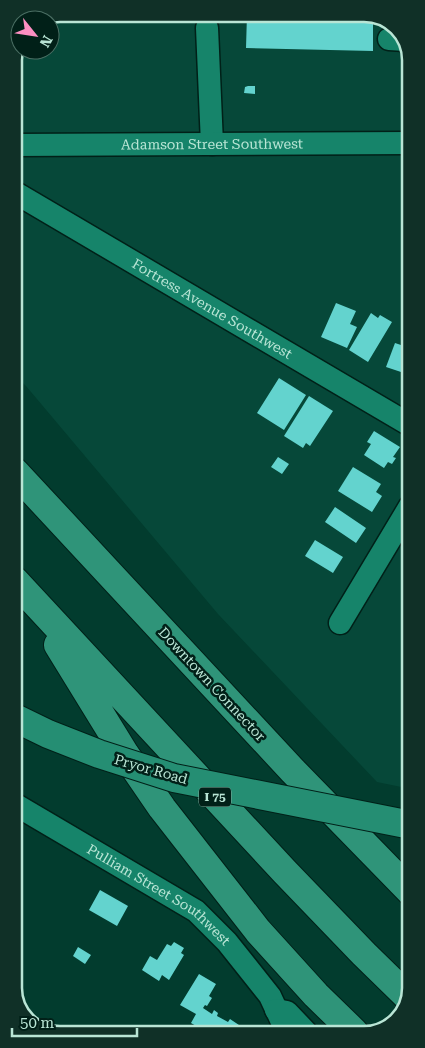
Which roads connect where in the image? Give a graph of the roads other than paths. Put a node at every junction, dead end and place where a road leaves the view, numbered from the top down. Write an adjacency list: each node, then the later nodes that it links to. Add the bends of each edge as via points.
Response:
1 (207, 28): 3 (street)
2 (402, 143): 3 (street, Adamson Street Southwest)
3 (212, 144): 4 (street, Adamson Street Southwest)
4 (23, 145)
5 (23, 197): 6 (street, Fortress Avenue Southwest)
6 (402, 420)
7 (23, 481): 15 (highway, Downtown Connector, via 293,771)
8 (402, 519): 11 (street)
9 (23, 590): 16 (highway, I 75, via 285,872)
10 (23, 592): 20 (highway, via 162,808 258,931)
11 (340, 623)
12 (23, 722): 14 (main road, Pryor Road, bridge, via 99,754 174,778)
13 (23, 809): 17 (street, Pulliam Street Southwest, via 196,911 227,942 270,996)
14 (402, 822)
15 (402, 883)
16 (402, 991)
17 (276, 1010): 18 (street, Pulliam Street Southwest); 19 (street, via 287,1012)
18 (283, 1026)
19 (300, 1026)
20 (348, 1026)

